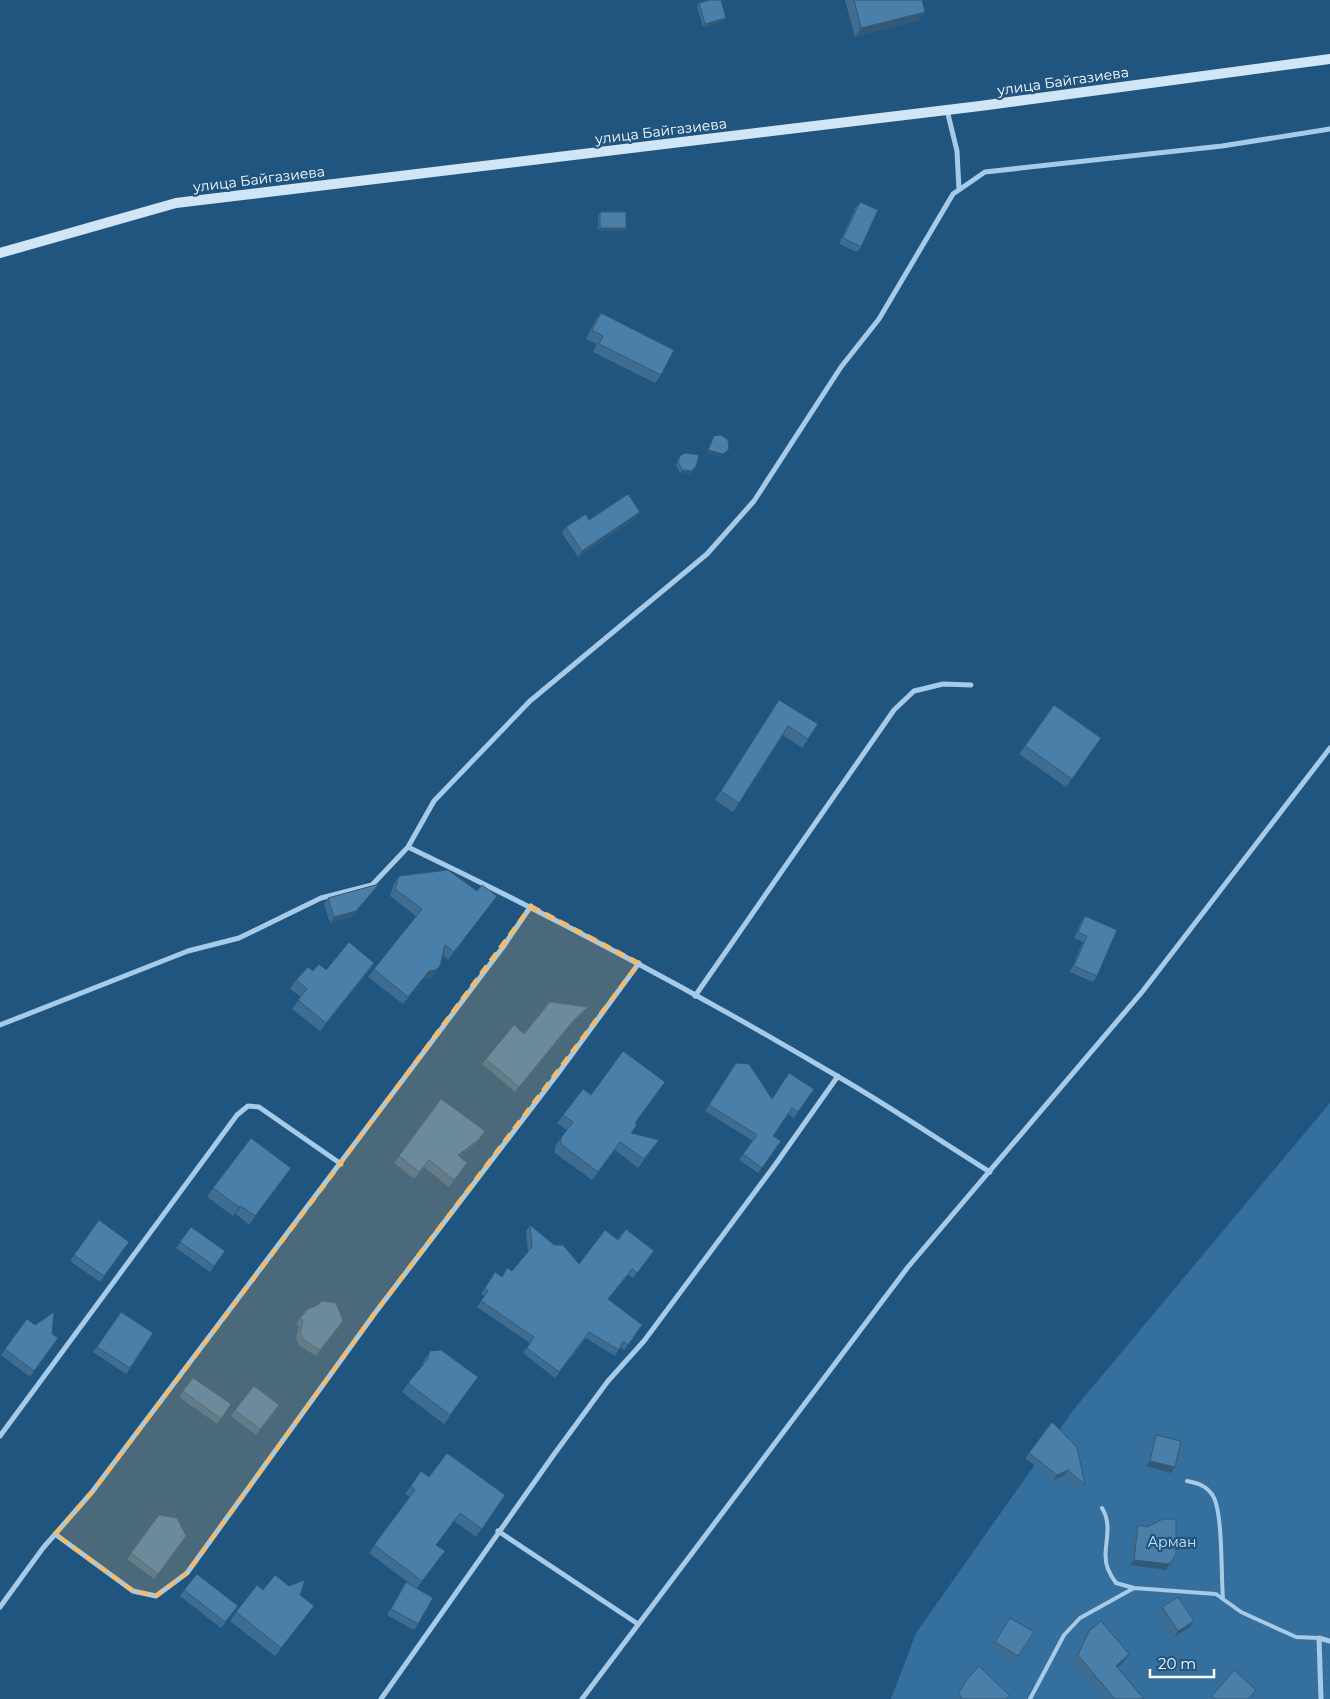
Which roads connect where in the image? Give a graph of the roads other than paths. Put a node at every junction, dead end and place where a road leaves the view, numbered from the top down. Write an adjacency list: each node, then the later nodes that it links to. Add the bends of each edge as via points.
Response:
1 (1330, 58): 2 (main road, улица Байгазиева)
2 (946, 110): 4 (street, via 957,151); 5 (main road, улица Байгазиева, via 176,203)
3 (1330, 129): 4 (street, via 1222,146 985,172)
4 (959, 190): 8 (street, via 953,194 879,319 841,367 754,500 707,554 530,701 434,801)
5 (0, 253)
6 (971, 685): 11 (street, via 943,684 914,691 894,710)
7 (1330, 748): 15 (street, via 1142,992)
8 (408, 847): 9 (street); 12 (street, via 372,885 321,898 239,938 188,951)
9 (531, 906): 10 (street); 14 (street)
10 (639, 963): 11 (street); 20 (street, via 375,1313 187,1573 156,1596 133,1591)
11 (694, 996): 13 (street)
12 (0, 1024)
13 (838, 1076): 15 (street); 19 (street, via 776,1165 644,1341 608,1381)
14 (341, 1164): 16 (street, via 259,1108 248,1106 237,1115); 20 (street, via 92,1492)
15 (990, 1172): 24 (street, via 908,1267)
16 (0, 1436)
17 (1187, 1481): 22 (lane, via 1201,1484 1214,1496)
18 (1102, 1508): 21 (lane, via 1109,1530 1107,1568 1116,1583)
19 (498, 1531): 24 (street); 27 (street)
20 (55, 1534): 23 (street)
21 (1134, 1588): 22 (lane, via 1216,1594); 29 (lane, via 1080,1618 1064,1635)
22 (1223, 1599): 25 (lane, via 1241,1612 1296,1637)
23 (0, 1607)
24 (638, 1624): 28 (street)
25 (1319, 1638): 26 (street); 30 (street)
26 (1330, 1641)
27 (381, 1699)
28 (582, 1699)
29 (1030, 1699)
30 (1321, 1699)

